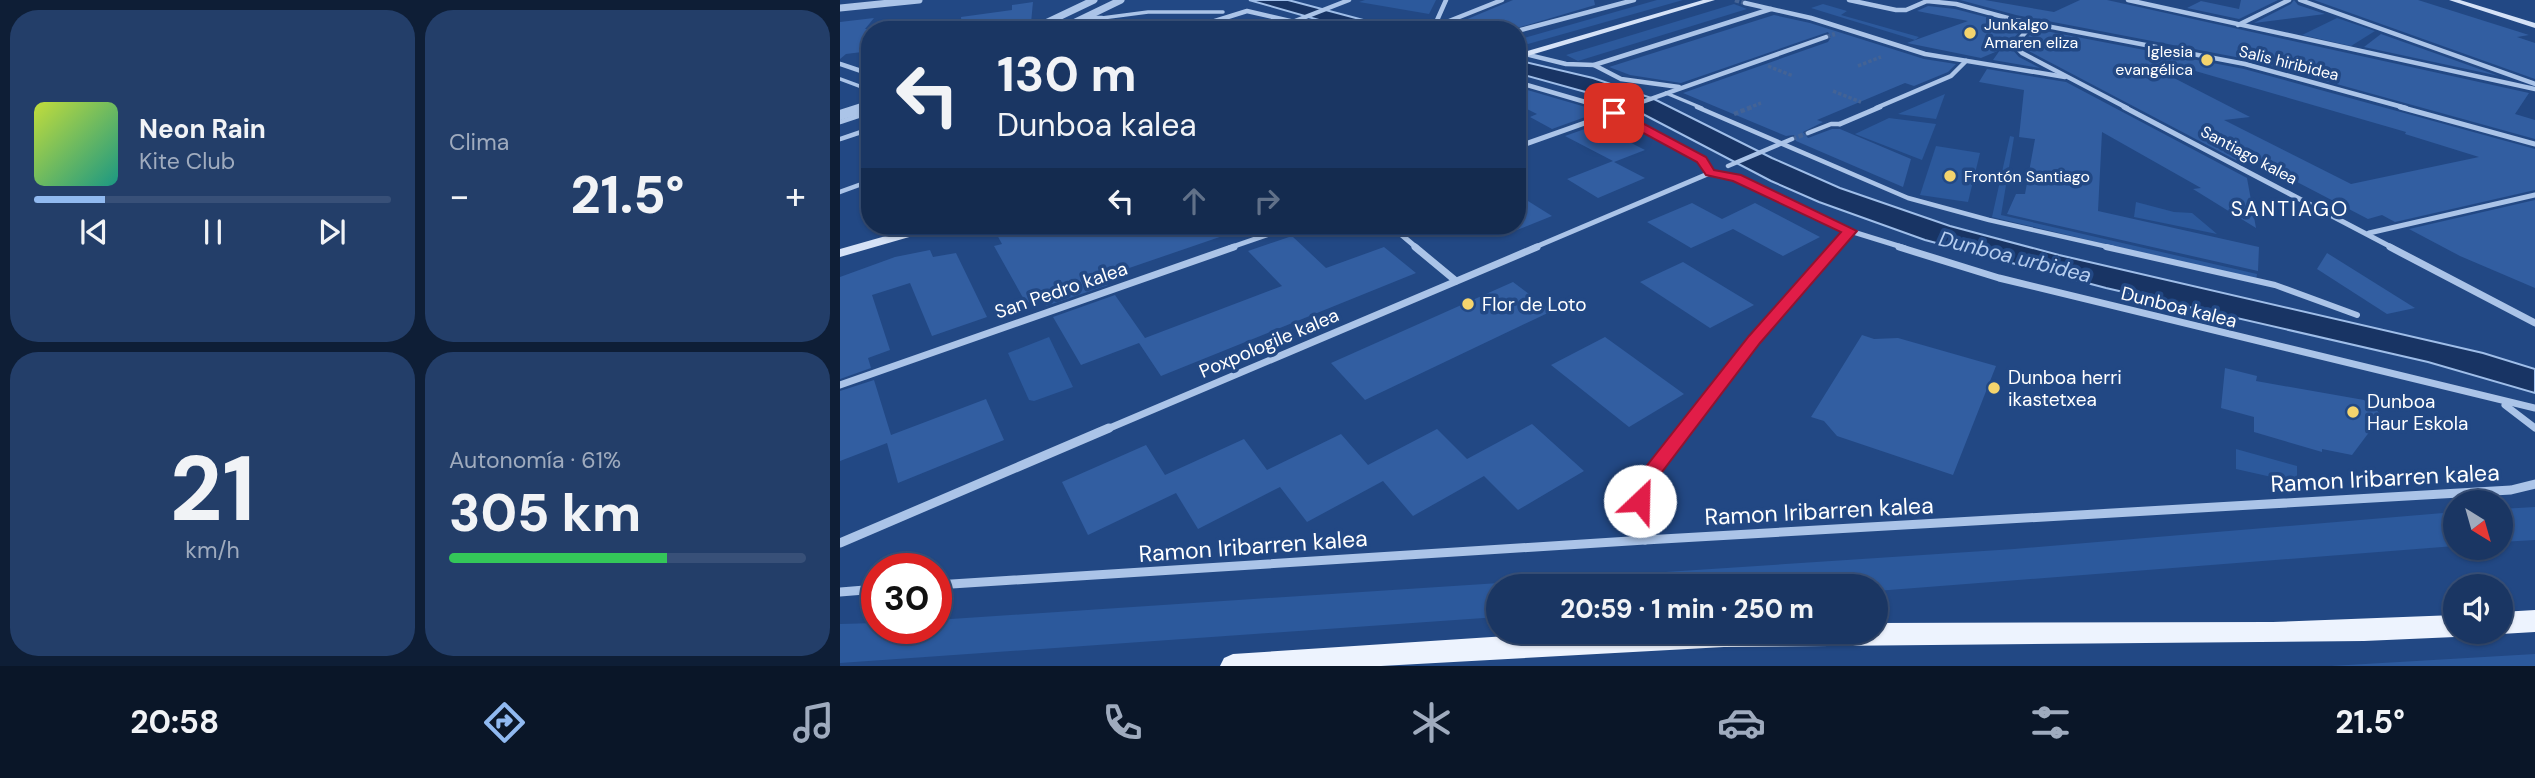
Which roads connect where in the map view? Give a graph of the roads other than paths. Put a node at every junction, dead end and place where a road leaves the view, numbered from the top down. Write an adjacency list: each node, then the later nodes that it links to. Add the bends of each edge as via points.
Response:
1 (862, 0): 16 (street)
2 (919, 0): 18 (street)
3 (1094, 0): 24 (street)
4 (1121, 0): 25 (street)
5 (1349, 0): 23 (street)
6 (1446, 0): 29 (street)
7 (1502, 0): 30 (street)
8 (1634, 0): 34 (street)
9 (1711, 0): 38 (main road)
10 (1849, 0): 15 (street, Salis hiribidea, via 1896,10 1927,1)
11 (2128, 0): 32 (street)
12 (2289, 0): 32 (street)
13 (2300, 0): 47 (street)
14 (2453, 0): 33 (main road)
15 (1952, 2): 31 (street, Salis hiribidea)
16 (840, 3)
17 (1745, 3): 19 (street)
18 (840, 8)
19 (1772, 9): 35 (street); 42 (street)
20 (1223, 12): 22 (street, via 1149,12)
21 (1091, 18): 22 (street)
22 (1102, 19): 26 (street)
23 (1295, 20): 27 (street, via 1243,12); 28 (street)
24 (1050, 21)
25 (1078, 21)
26 (1098, 21)
27 (1214, 21)
28 (1298, 21)
29 (1437, 21)
30 (1449, 21)
31 (2033, 24): 44 (street, Santiago kalea, via 2014,46); 65 (street, Salis hiribidea, via 2261,67)
32 (2237, 25): 47 (street, via 2457,74)
33 (2535, 26)
34 (1526, 29)
35 (1847, 30): 36 (street); 40 (street, via 1899,48)
36 (1835, 34)
37 (1826, 37): 49 (street)
38 (1526, 53)
39 (1526, 56): 42 (street)
40 (1966, 61): 44 (street); 58 (street, via 1951,76)
41 (840, 64): 43 (street)
42 (1594, 65): 49 (street, via 1626,79)
43 (861, 72)
44 (2073, 78): 72 (street, Santiago kalea)
45 (840, 79): 48 (street)
46 (1526, 85): 52 (street, Dunboa kalea)
47 (2535, 86)
48 (861, 87)
49 (1683, 87): 50 (street)
50 (1667, 93): 52 (street); 56 (street)
51 (861, 108): 54 (street)
52 (1614, 113): 64 (street); 67 (street, Dunboa kalea, via 1701,160)
53 (1734, 114): 56 (street)
54 (840, 115)
55 (861, 115): 57 (street)
56 (1724, 118): 63 (street)
57 (840, 122)
58 (1840, 124): 60 (street)
59 (861, 133): 61 (street)
60 (1808, 133)
61 (840, 139)
62 (1793, 139): 63 (street)
63 (1783, 143): 66 (street); 78 (street, via 1908,198 2275,285)
64 (1526, 144)
65 (2535, 144)
66 (1728, 166)
67 (1710, 173): 71 (street, Dunboa kalea, via 1736,178); 77 (street, Poxpologile kalea)
68 (861, 184): 69 (street)
69 (840, 192)
70 (2535, 195): 72 (street)
71 (1850, 231): 81 (street, Dunboa kalea, via 1999,278); 85 (street, via 1755,340 1647,478 1640,501)
72 (2368, 233): 79 (street, Santiago kalea)
73 (902, 235): 76 (main road)
74 (1267, 235): 80 (street, San Pedro kalea)
75 (1402, 235): 77 (street)
76 (840, 253)
77 (1456, 281): 86 (street, Poxpologile kalea)
78 (2357, 315)
79 (2535, 323)
80 (840, 385)
81 (2495, 399): 82 (street, Dunboa kalea); 83 (street)
82 (2535, 408)
83 (2535, 428)
84 (2535, 484): 85 (street, Ramon Iribarren kalea, via 2497,491)
85 (1645, 540): 87 (street, Ramon Iribarren kalea)
86 (840, 543)
87 (952, 584)
88 (861, 590): 89 (street)
89 (840, 592)
90 (2535, 621): 91 (main road)
91 (2513, 622)
92 (2443, 626): 93 (main road, via 2240,633 1725,636 1517,644)
93 (1233, 666)

